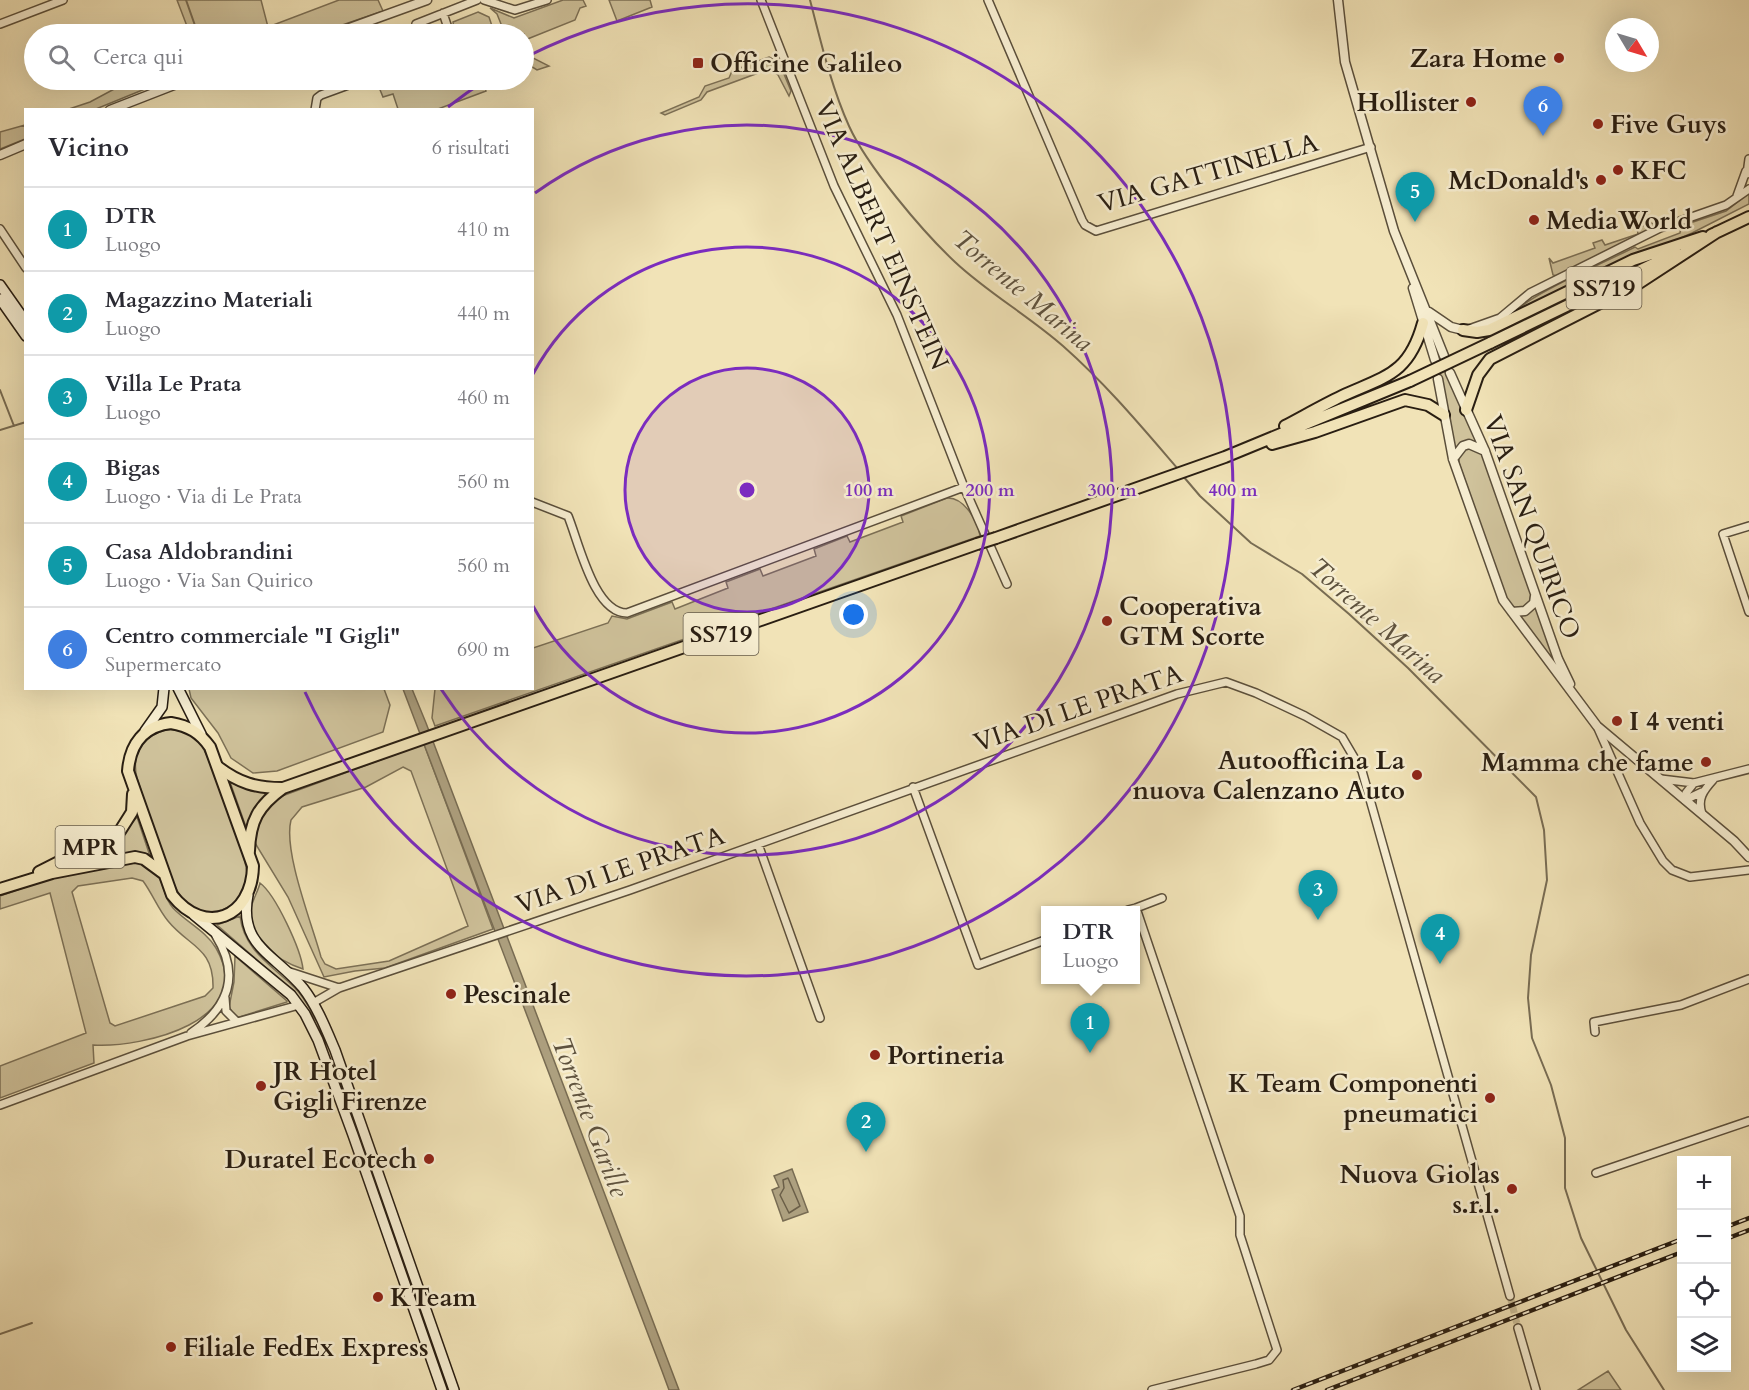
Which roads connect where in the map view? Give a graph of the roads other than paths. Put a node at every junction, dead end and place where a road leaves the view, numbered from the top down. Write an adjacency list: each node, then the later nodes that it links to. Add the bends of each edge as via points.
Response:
1 (63, 0): 14 (street)
2 (406, 0): 12 (street)
3 (427, 0): 12 (street)
4 (477, 0): 13 (street)
5 (484, 0): 11 (street, via 509,9)
6 (522, 0): 11 (street)
7 (547, 0): 11 (street)
8 (761, 0): 50 (street, VIA ALBERT EINSTEIN, via 834,186 897,315)
9 (988, 0): 23 (street, VIA GATTINELLA, via 1082,220 1096,231)
10 (1338, 0): 23 (street, via 1345,62)
11 (532, 6)
12 (403, 9): 15 (street)
13 (443, 13): 16 (street); 17 (street)
14 (0, 24)
15 (361, 24)
16 (416, 24)
17 (447, 24)
18 (161, 90): 20 (street)
19 (335, 90): 21 (street, via 321,95)
20 (115, 108)
21 (315, 108)
22 (24, 145): 24 (street)
23 (1371, 147): 32 (street)
24 (0, 155)
25 (1749, 159): 26 (street)
26 (1748, 174): 28 (street)
27 (1749, 189): 28 (street)
28 (1736, 198): 39 (street, via 1660,228 1530,293 1487,324)
29 (1749, 217): 31 (main road, SS719)
30 (0, 229): 33 (street)
31 (1717, 232): 39 (main road, via 1633,260 1489,330); 45 (main road, via 1639,283 1490,359 1478,375); 48 (main road, SS719, bridge, via 1410,381)
32 (1404, 259): 36 (street); 38 (street)
33 (24, 265)
34 (0, 285): 37 (main road)
35 (0, 299): 40 (main road)
36 (1429, 312): 39 (street, via 1451,327); 41 (street)
37 (24, 319)
38 (1423, 323): 42 (street); 48 (main road, via 1417,346 1388,376)
39 (1464, 330)
40 (24, 333)
41 (1444, 356)
42 (1435, 360)
43 (1450, 373): 45 (street, VIA SAN QUIRICO)
44 (1438, 379): 46 (street, VIA SAN QUIRICO)
45 (1466, 410): 47 (street, VIA SAN QUIRICO)
46 (1444, 415): 48 (main road, via 1428,405 1405,400 1315,432); 49 (street, VIA SAN QUIRICO)
47 (1485, 451): 49 (street, via 1469,444); 56 (street, VIA SAN QUIRICO)
48 (1227, 456): 72 (main road, SS719, bridge)
49 (1453, 459): 57 (street, VIA SAN QUIRICO, via 1503,600)
50 (964, 487): 51 (street, via 627,613 615,611 599,597 568,516); 54 (street, VIA ALBERT EINSTEIN)
51 (534, 503)
52 (1749, 526): 55 (street, via 1723,534)
53 (1749, 582): 55 (street)
54 (1007, 584)
55 (1740, 585): 58 (street)
56 (1536, 596): 57 (street, via 1530,608); 61 (street, VIA SAN QUIRICO)
57 (1512, 612): 61 (street, VIA SAN QUIRICO)
58 (1749, 612)
59 (164, 690): 63 (main road, via 162,707)
60 (179, 690): 64 (main road)
61 (1575, 695): 62 (street, VIA SAN QUIRICO)
62 (1597, 726): 67 (street, VIA SAN QUIRICO); 79 (street, via 1631,804 1672,870 1690,877)
63 (145, 731): 64 (main road, via 171,723); 71 (main road, via 129,756)
64 (201, 734): 65 (main road)
65 (218, 767): 72 (main road, SS719, via 239,782 259,788); 77 (main road)
66 (1749, 769): 68 (street)
67 (1658, 778): 69 (street); 74 (street, VIA SAN QUIRICO)
68 (1714, 780): 69 (street); 73 (street)
69 (1694, 783): 74 (street)
70 (914, 787): 76 (street, VIA DI LE PRATA); 89 (street, via 978,964); 103 (street, VIA DI LE PRATA, via 1187,691 1226,682 1305,716 1342,738 1362,771)
71 (133, 788): 80 (main road); 81 (main road, MPR, via 132,812 120,831)
72 (283, 788): 77 (main road, SS719, via 264,802 255,815)
73 (1702, 792): 74 (street); 75 (street)
74 (1685, 801): 75 (street, VIA SAN QUIRICO)
75 (1702, 814): 78 (street, VIA SAN QUIRICO)
76 (758, 844): 92 (street, VIA DI LE PRATA); 96 (street)
77 (249, 851): 83 (main road, via 252,880)
78 (1749, 857)
79 (1749, 870)
80 (163, 873): 81 (main road, MPR, via 135,857); 86 (main road, via 172,895)
81 (17, 883): 82 (main road, MPR)
82 (0, 889)
83 (248, 893): 86 (main road, via 240,906 218,918); 90 (main road, via 245,916 250,934)
84 (1161, 898): 85 (street)
85 (1140, 906)
86 (192, 914): 87 (main road)
87 (211, 927): 93 (street, via 228,962); 95 (main road)
88 (1140, 932): 107 (street, via 1240,1216 1240,1235 1277,1350 1269,1360)
89 (1041, 941)
90 (283, 969): 92 (street); 94 (main road)
91 (1749, 979): 98 (street, via 1681,1005 1594,1022)
92 (339, 988): 94 (street, VIA DI LE PRATA)
93 (225, 996): 97 (street, via 226,1011); 99 (street, via 213,1016)
94 (313, 1003): 106 (main road, via 350,1089)
95 (299, 1005): 97 (street); 105 (main road, via 330,1071)
96 (820, 1018)
97 (236, 1022): 99 (street)
98 (1595, 1032)
99 (187, 1036): 100 (street)
100 (0, 1105)
101 (1749, 1121): 102 (street)
102 (1596, 1173)
103 (1510, 1296)
104 (1518, 1328): 108 (street)
105 (442, 1390)
106 (454, 1390)
107 (1152, 1390)
108 (1536, 1390)

